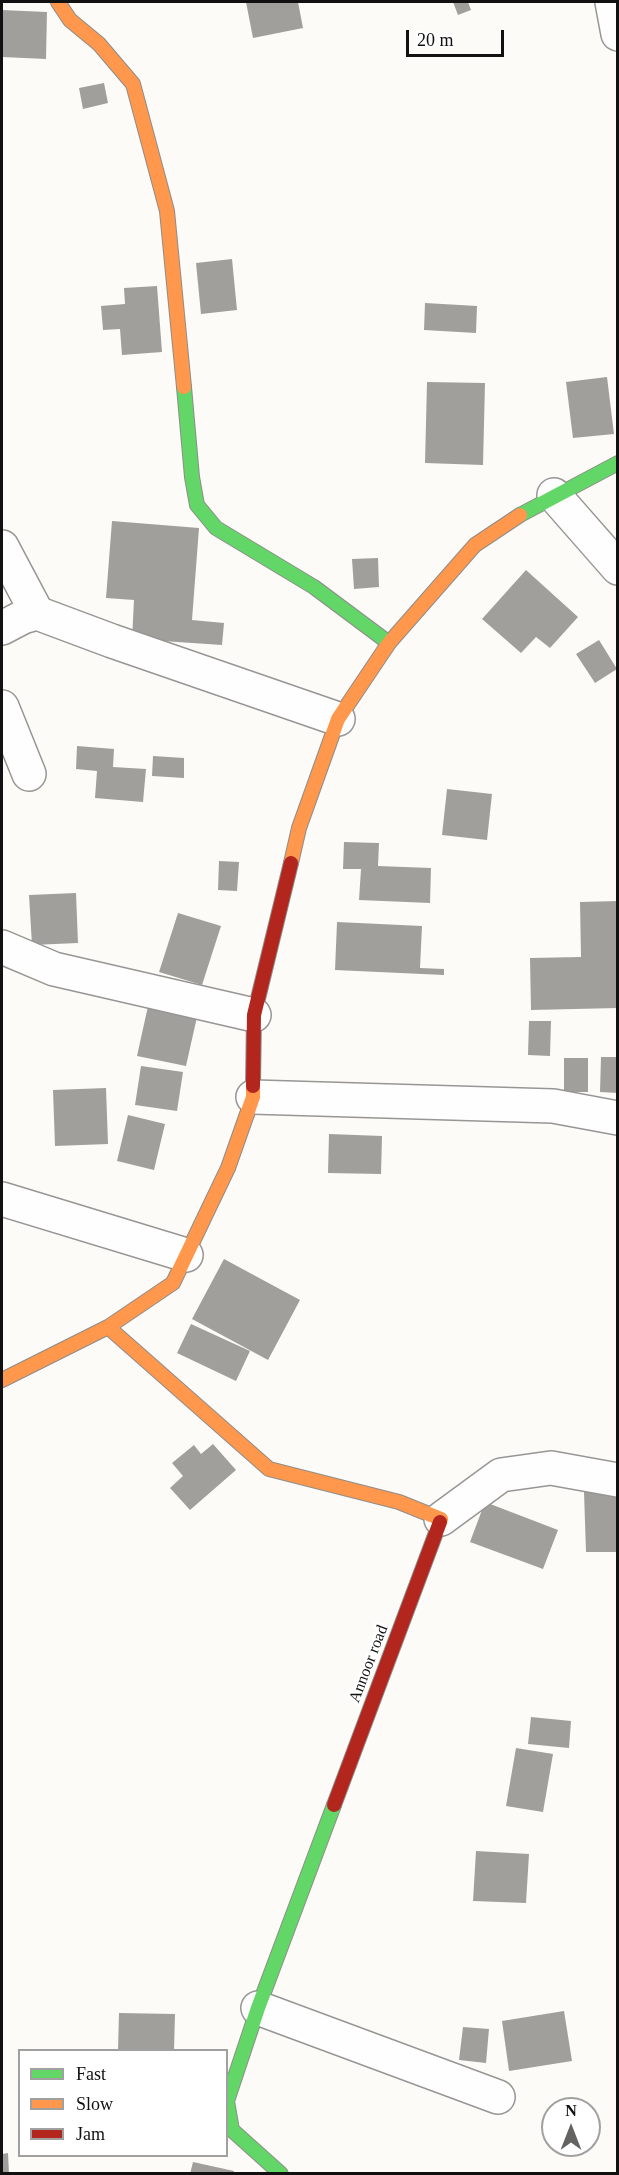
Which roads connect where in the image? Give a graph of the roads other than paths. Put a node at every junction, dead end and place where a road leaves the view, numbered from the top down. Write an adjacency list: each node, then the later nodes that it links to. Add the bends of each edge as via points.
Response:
1 (58, 2): 10 (street, via 70,20 99,44 133,84 167,211 197,505 216,528 314,587)
2 (612, 2): 3 (street)
3 (618, 34)
4 (618, 463): 5 (street)
5 (554, 495): 7 (street); 10 (street, via 475,545)
6 (2, 547): 8 (street)
7 (618, 568)
8 (37, 613): 9 (street); 12 (street)
9 (2, 628)
10 (389, 643): 12 (street)
11 (2, 707): 13 (street)
12 (338, 719): 15 (street, via 299,828)
13 (30, 774)
14 (2, 947): 15 (street, via 54,969)
15 (254, 1015): 16 (street)
16 (253, 1097): 17 (street, via 553,1106); 19 (street, via 228,1168)
17 (618, 1118)
18 (2, 1199): 19 (street)
19 (186, 1255): 20 (street, via 173,1284)
20 (108, 1327): 21 (street); 23 (street, via 269,1469 399,1502)
21 (2, 1380)
22 (618, 1480): 23 (street, via 551,1468 501,1475)
23 (441, 1520): 24 (street, Annoor road)
24 (258, 2008): 25 (street); 26 (street, Annoor road)
25 (498, 2097)
26 (228, 2098)
27 (228, 2107): 28 (street, Annoor road, via 232,2130)
28 (281, 2174)

